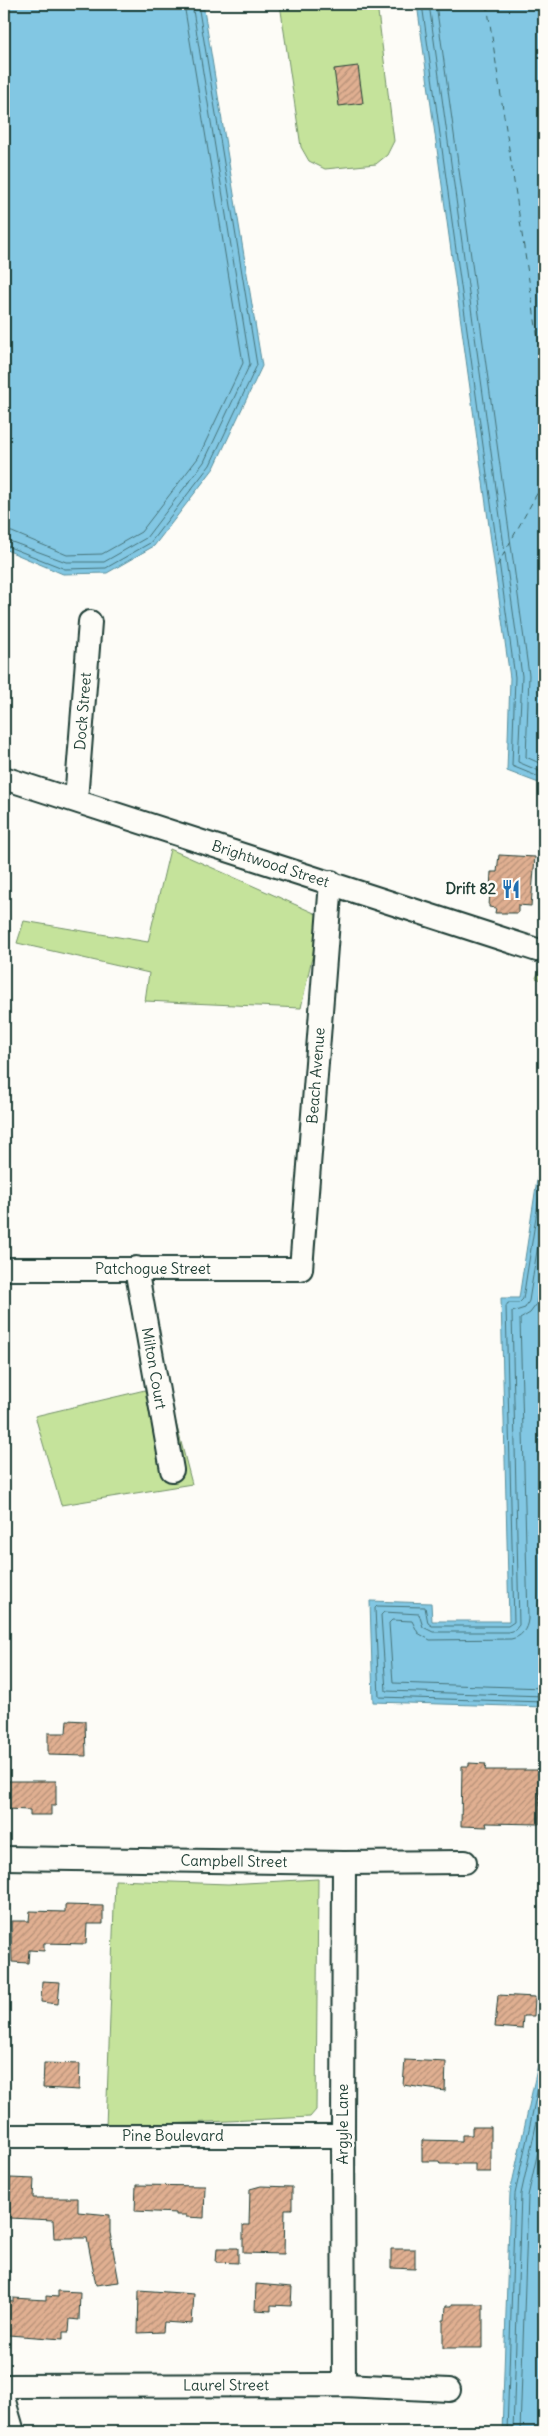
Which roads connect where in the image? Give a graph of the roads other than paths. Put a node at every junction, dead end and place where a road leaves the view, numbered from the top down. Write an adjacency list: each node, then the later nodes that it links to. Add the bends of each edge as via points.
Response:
1 (90, 622): 3 (street, Dock Street)
2 (4, 778): 3 (street, Brightwood Street)
3 (76, 800): 4 (street, Brightwood Street)
4 (331, 882): 5 (street, Brightwood Street); 8 (street, Beach Avenue)
5 (537, 950)
6 (136, 1268): 7 (street, Patchogue Street); 8 (street, Patchogue Street); 9 (street, Milton Court)
7 (4, 1269)
8 (301, 1269)
9 (172, 1470)
10 (4, 1858): 12 (street, Campbell Street)
11 (465, 1862): 12 (street, Campbell Street)
12 (344, 1864): 14 (street, Argyle Lane)
13 (4, 2136): 14 (street, Pine Boulevard)
14 (343, 2136): 15 (street, Argyle Lane)
15 (344, 2385): 16 (street, Laurel Street); 17 (street, Laurel Street)
16 (4, 2386)
17 (449, 2390)
18 (4, 2401): 19 (street)
19 (13, 2432)

